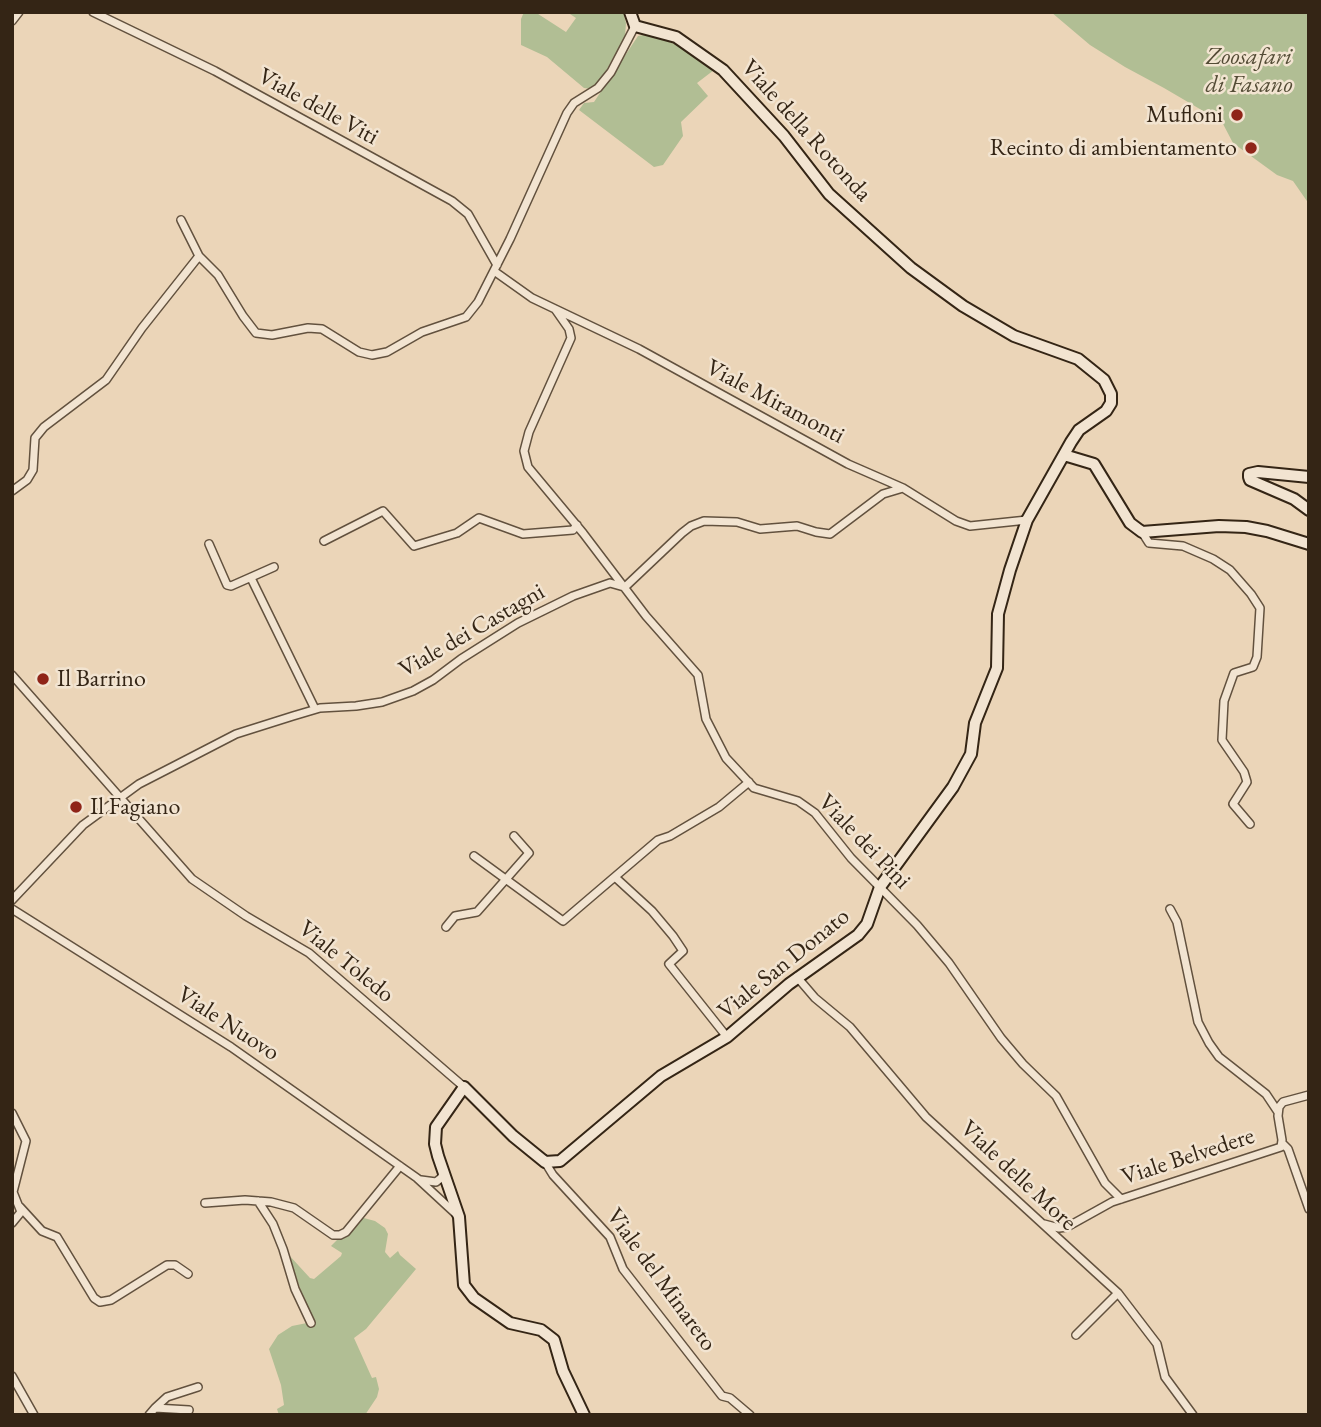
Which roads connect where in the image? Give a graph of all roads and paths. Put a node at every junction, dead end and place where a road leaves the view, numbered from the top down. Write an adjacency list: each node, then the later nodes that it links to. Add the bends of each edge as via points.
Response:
1 (19, 12): 4 (street)
2 (93, 12): 8 (street, Viale delle Viti, via 215,71 452,201 468,214)
3 (630, 12): 5 (street)
4 (12, 21)
5 (635, 26): 8 (street, via 598,89 574,103 567,113); 10 (street, Viale della Rotonda, via 676,37 723,70 829,194 911,268 1014,336 1078,359 1094,370 1104,380 1111,403 1079,430)
6 (181, 220): 7 (street)
7 (198, 256): 8 (street, via 218,275 257,333 322,329 372,355 466,317); 13 (street, via 106,380 34,438 33,470)
8 (496, 268): 9 (street, Viale Miramonti, via 532,298)
9 (555, 309): 12 (street, Viale Miramonti, via 639,349 848,464); 16 (street, Viale dei Pini, via 571,338 524,451 536,479)
10 (1064, 455): 15 (street, Viale San Donato); 17 (street, via 1094,464 1130,523)
11 (1309, 477): 14 (street, via 1249,474 1250,480)
12 (903, 488): 15 (street, Viale Miramonti, via 970,526); 23 (street, via 883,494 830,534 797,526 760,529 737,522 704,521 682,533)
13 (12, 491)
14 (1309, 510)
15 (1027, 520): 33 (street, Viale San Donato, via 998,614 997,668 975,723 971,754 953,788)
16 (577, 526): 18 (street, via 523,534 479,518 457,533 414,546 383,510); 23 (street, Viale dei Pini)
17 (1142, 532): 20 (street, via 1246,527); 28 (street, via 1149,543 1183,546 1213,559 1230,570 1260,608 1257,657 1253,667 1234,673 1224,701 1222,740 1244,772 1247,782 1233,804)
18 (324, 541)
19 (209, 544): 22 (street, via 227,585)
20 (1309, 544)
21 (274, 566): 22 (street)
22 (251, 578): 25 (street)
23 (625, 587): 25 (street, Viale dei Castagni, via 610,583 524,620 413,691 382,702); 26 (street, Viale dei Pini, via 698,676 706,719 726,758)
24 (12, 675): 27 (street, Viale Toledo)
25 (316, 709): 27 (street, Viale dei Castagni, via 236,734)
26 (749, 782): 31 (street, via 719,807 658,840); 33 (street, Viale dei Pini, via 754,788 799,801 815,813)
27 (121, 796): 34 (street, Viale dei Castagni, via 83,825); 40 (street, Viale Toledo, via 192,879 309,953)
28 (1250, 824)
29 (514, 836): 32 (street, via 529,853)
30 (474, 856): 32 (street)
31 (616, 877): 32 (street, via 563,921); 39 (street, via 673,936 683,951 669,964)
32 (506, 879): 37 (street, via 477,912 455,916)
33 (880, 887): 38 (street, Viale San Donato, via 867,924 858,935); 52 (street, Viale dei Pini, via 949,962 1001,1038 1056,1096 1105,1183)
34 (12, 900)
35 (12, 909): 46 (street, Viale Nuovo, via 231,1047)
36 (1170, 909): 42 (street, via 1177,922 1198,1022 1209,1043 1219,1057 1266,1094)
37 (446, 927)
38 (797, 977): 39 (street, Viale San Donato); 59 (street, Viale delle More, via 850,1027 926,1117)
39 (727, 1037): 45 (street, Viale San Donato, via 661,1076 560,1161)
40 (464, 1087): 45 (street, Viale Toledo); 47 (street, via 436,1127 435,1144)
41 (1309, 1095): 42 (street, Viale Belvedere, via 1283,1102)
42 (1278, 1112): 44 (street, Viale Belvedere)
43 (12, 1114): 55 (street, via 26,1141 13,1192)
44 (1282, 1143): 52 (street, Viale Belvedere); 56 (street)
45 (545, 1162): 70 (street, Viale del Minareto, via 610,1237 623,1269 722,1396)
46 (400, 1166): 48 (street, Viale Nuovo); 53 (street, via 340,1235 333,1235 294,1208)
47 (444, 1172): 49 (street); 50 (street)
48 (417, 1178): 49 (street, Viale Nuovo); 51 (street, Viale Nuovo)
49 (429, 1182): 50 (street, Viale Nuovo)
50 (451, 1192): 51 (street); 57 (street)
51 (436, 1194): 57 (street, Viale Nuovo)
52 (1121, 1199): 59 (street, Viale Belvedere, via 1067,1227)
53 (258, 1201): 54 (street); 62 (street, via 273,1224)
54 (205, 1203)
55 (20, 1207): 58 (street); 60 (street, via 42,1231 57,1237 100,1302 111,1300 167,1265)
56 (1309, 1209)
57 (459, 1217): 69 (street, via 464,1285 474,1298 510,1323 541,1330 554,1340)
58 (12, 1223)
59 (1040, 1223): 61 (street, Viale delle More)
60 (188, 1274)
61 (1118, 1293): 63 (street); 71 (street, Viale delle More, via 1157,1344 1165,1377)
62 (311, 1324)
63 (1076, 1335)
64 (12, 1376): 68 (street)
65 (198, 1387): 67 (street, via 167,1397)
66 (189, 1410): 67 (street)
67 (152, 1411)
68 (34, 1415)
69 (584, 1415)
70 (751, 1415)
71 (1193, 1415)

